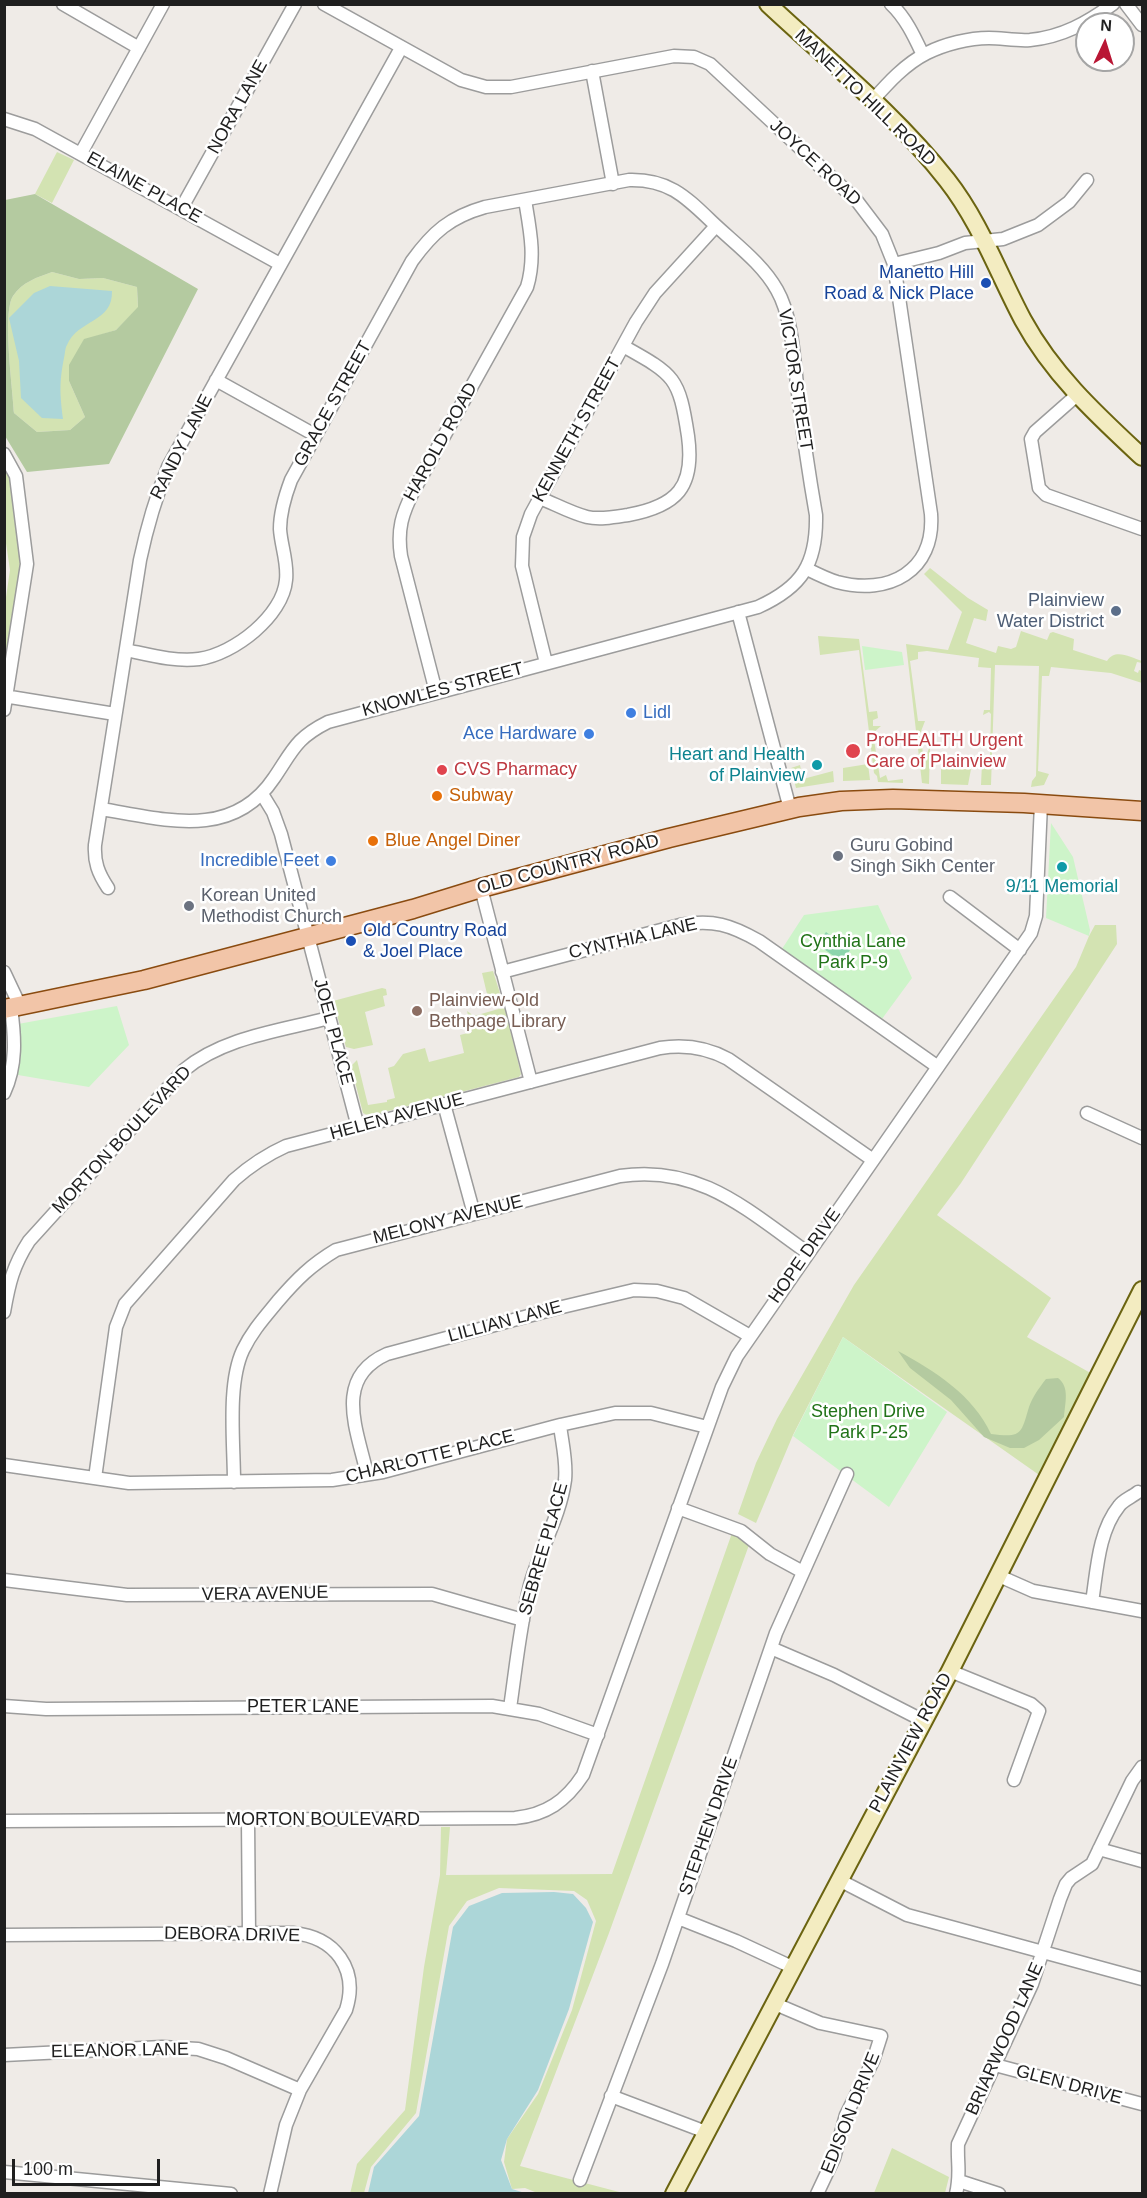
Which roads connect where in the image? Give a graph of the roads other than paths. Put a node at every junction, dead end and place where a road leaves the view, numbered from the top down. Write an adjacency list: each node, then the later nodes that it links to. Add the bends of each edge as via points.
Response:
1 (63, 4): 10 (street)
2 (163, 4): 10 (street)
3 (295, 4): 20 (street, NORA LANE)
4 (324, 4): 11 (street, JOYCE ROAD)
5 (768, 4): 14 (main road, MANETTO HILL ROAD)
6 (891, 4): 12 (street)
7 (1113, 4): 12 (street, via 1085,24 1057,35 1029,40 965,41)
8 (1126, 4): 9 (street)
9 (1143, 26)
10 (139, 48): 16 (street)
11 (401, 48): 13 (street, JOYCE ROAD, via 461,80 486,87 511,87); 23 (street, RANDY LANE)
12 (923, 55): 14 (street)
13 (592, 71): 18 (street); 24 (street, JOYCE ROAD, via 674,56 694,57 710,64 857,201 882,234)
14 (873, 101): 22 (main road, MANETTO HILL ROAD, via 947,180 975,220)
15 (4, 119): 16 (street, ELAINE PLACE, via 35,129)
16 (81, 153): 20 (street, ELAINE PLACE)
17 (1087, 180): 22 (street, via 1069,202 1038,225 1003,239)
18 (613, 184): 19 (street, GRACE STREET); 21 (street, VICTOR STREET, via 638,180 668,186)
19 (525, 200): 28 (street, GRACE STREET, via 466,213 447,222 428,239); 37 (street, HAROLD ROAD, via 533,243 527,287 414,490 400,524 401,556)
20 (181, 209): 23 (street, ELAINE PLACE)
21 (716, 226): 25 (street, KENNETH STREET, via 655,293); 33 (street, VICTOR STREET, via 768,276 784,305 816,515 814,550)
22 (984, 241): 24 (street); 27 (main road, MANETTO HILL ROAD, via 1023,321)
23 (280, 264): 26 (street, RANDY LANE)
24 (894, 264): 33 (street, JOYCE ROAD, via 931,514 930,543 911,570 882,584 837,582)
25 (623, 346): 31 (street, KENNETH STREET); 31 (street, via 660,366 683,400 690,455 684,484 653,510 602,518 587,517)
26 (216, 380): 28 (street); 35 (street, RANDY LANE, via 168,467 150,513)
27 (1077, 394): 30 (main road, MANETTO HILL ROAD); 32 (street, via 1031,439 1039,488 1046,495)
28 (315, 435): 35 (street, GRACE STREET, via 283,501 280,530 286,579 284,592 269,618 228,650 201,659)
29 (4, 454): 38 (street, via 16,476 27,564)
30 (1143, 457)
31 (540, 498): 36 (street, KENNETH STREET, via 524,531 522,566)
32 (1143, 529)
33 (807, 569): 34 (street, KNOWLES STREET, via 778,598)
34 (738, 612): 36 (street, KNOWLES STREET); 44 (street)
35 (126, 650): 40 (street, RANDY LANE)
36 (546, 663): 37 (street, KNOWLES STREET)
37 (436, 692): 41 (street, KNOWLES STREET, via 313,729 290,751)
38 (6, 696): 39 (street); 40 (street)
39 (4, 710)
40 (115, 714): 43 (street, RANDY LANE)
41 (262, 794): 43 (street, KNOWLES STREET, via 224,818 201,822); 49 (street, JOEL PLACE, via 281,834)
42 (1041, 804): 44 (main road, OLD COUNTRY ROAD, via 876,799); 45 (main road, OLD COUNTRY ROAD); 50 (street, HOPE DRIVE, via 1036,916)
43 (101, 809): 46 (street, RANDY LANE, via 94,859)
44 (790, 809): 47 (main road, OLD COUNTRY ROAD)
45 (1143, 812)
46 (108, 888)
47 (481, 888): 49 (main road, OLD COUNTRY ROAD); 52 (street)
48 (950, 897): 50 (street)
49 (308, 937): 53 (main road, OLD COUNTRY ROAD, via 144,980); 54 (street, JOEL PLACE)
50 (1020, 950): 55 (street, HOPE DRIVE)
51 (4, 972): 53 (street)
52 (502, 972): 55 (street, CYNTHIA LANE, via 680,925 718,923 759,941); 56 (street)
53 (12, 1008): 57 (street, via 14,1064)
54 (329, 1018): 60 (street, JOEL PLACE); 66 (street, MORTON BOULEVARD, via 223,1045 183,1070 29,1241 16,1261)
55 (938, 1067): 62 (street, HOPE DRIVE)
56 (531, 1082): 58 (street, HELEN AVENUE); 62 (street, HELEN AVENUE, via 660,1048 696,1047 728,1059)
57 (4, 1093)
58 (444, 1104): 60 (street, HELEN AVENUE); 63 (street)
59 (1087, 1113): 61 (street)
60 (358, 1127): 73 (street, HELEN AVENUE, via 286,1146 253,1163 125,1304 116,1327)
61 (1143, 1138)
62 (873, 1160): 64 (street, HOPE DRIVE)
63 (474, 1214): 64 (street, MELONY AVENUE, via 620,1176 659,1174 722,1193); 74 (street, MELONY AVENUE, via 336,1250 290,1287 255,1329 238,1365 234,1390)
64 (808, 1252): 67 (street, HOPE DRIVE)
65 (1143, 1290): 78 (main road, PLAINVIEW ROAD)
66 (4, 1311)
67 (750, 1336): 69 (street, HOPE DRIVE, via 722,1387); 71 (street, LILLIAN LANE, via 684,1298 634,1290 387,1354 365,1366 352,1393)
68 (560, 1425): 69 (street, CHARLOTTE PLACE, via 598,1415 633,1412); 71 (street, CHARLOTTE PLACE); 82 (street, SEBREE PLACE, via 565,1462 563,1489 530,1585)
69 (707, 1427): 76 (street, HOPE DRIVE)
70 (4, 1466): 73 (street, CHARLOTTE PLACE)
71 (367, 1474): 74 (street, CHARLOTTE PLACE, via 332,1480)
72 (847, 1474): 77 (street, STEPHEN DRIVE)
73 (95, 1478): 74 (street, CHARLOTTE PLACE, via 129,1483)
74 (234, 1482)
75 (1138, 1492): 80 (street, via 1120,1504 1109,1521)
76 (678, 1508): 77 (street, via 741,1531 770,1554); 88 (street, HOPE DRIVE)
77 (803, 1572): 83 (street, STEPHEN DRIVE)
78 (999, 1575): 80 (street, via 1033,1591); 84 (main road, PLAINVIEW ROAD)
79 (4, 1580): 82 (street, VERA AVENUE, via 127,1595 432,1594)
80 (1092, 1602): 81 (street)
81 (1143, 1611)
82 (524, 1620): 86 (street, SEBREE PLACE)
83 (771, 1648): 87 (street); 96 (street, STEPHEN DRIVE)
84 (950, 1671): 87 (main road, PLAINVIEW ROAD); 90 (street, via 1031,1704 1039,1712)
85 (4, 1706): 86 (street, PETER LANE)
86 (510, 1708): 88 (street, PETER LANE)
87 (924, 1721): 95 (main road, PLAINVIEW ROAD)
88 (598, 1735): 91 (street, MORTON BOULEVARD, via 573,1790 550,1810 528,1817)
89 (1143, 1767): 93 (street, BRIARWOOD LANE, via 1132,1781)
90 (1014, 1780)
91 (248, 1820): 92 (street, MORTON BOULEVARD); 97 (street)
92 (4, 1821)
93 (1099, 1849): 94 (street); 99 (street, BRIARWOOD LANE, via 1092,1864 1066,1884)
94 (1143, 1861)
95 (838, 1880): 99 (street, via 907,1915); 100 (main road, PLAINVIEW ROAD)
96 (678, 1918): 100 (street); 106 (street, STEPHEN DRIVE)
97 (249, 1933): 98 (street, DEBORA DRIVE); 105 (street, DEBORA DRIVE, via 293,1933 317,1938 338,1955 349,1976 350,2000 346,2010)
98 (4, 1935)
99 (1042, 1952): 101 (street); 104 (street, BRIARWOOD LANE, via 1032,1984)
100 (792, 1967): 102 (main road, PLAINVIEW ROAD)
101 (1143, 1979)
102 (773, 2003): 108 (main road, PLAINVIEW ROAD); 115 (street, EDISON DRIVE, via 820,2023 881,2036)
103 (4, 2055): 105 (street, ELEANOR LANE, via 162,2047 198,2049)
104 (995, 2064): 107 (street, GLEN DRIVE); 111 (street, BRIARWOOD LANE, via 958,2144)
105 (300, 2090): 113 (street, DEBORA DRIVE, via 286,2125)
106 (611, 2096): 108 (street); 110 (street, STEPHEN DRIVE)
107 (1143, 2104)
108 (706, 2132): 114 (main road, PLAINVIEW ROAD)
109 (4, 2172): 112 (street)
110 (580, 2180)
111 (957, 2187): 116 (street)
112 (231, 2193)
113 (270, 2193)
114 (674, 2193)
115 (817, 2193)
116 (999, 2193)

